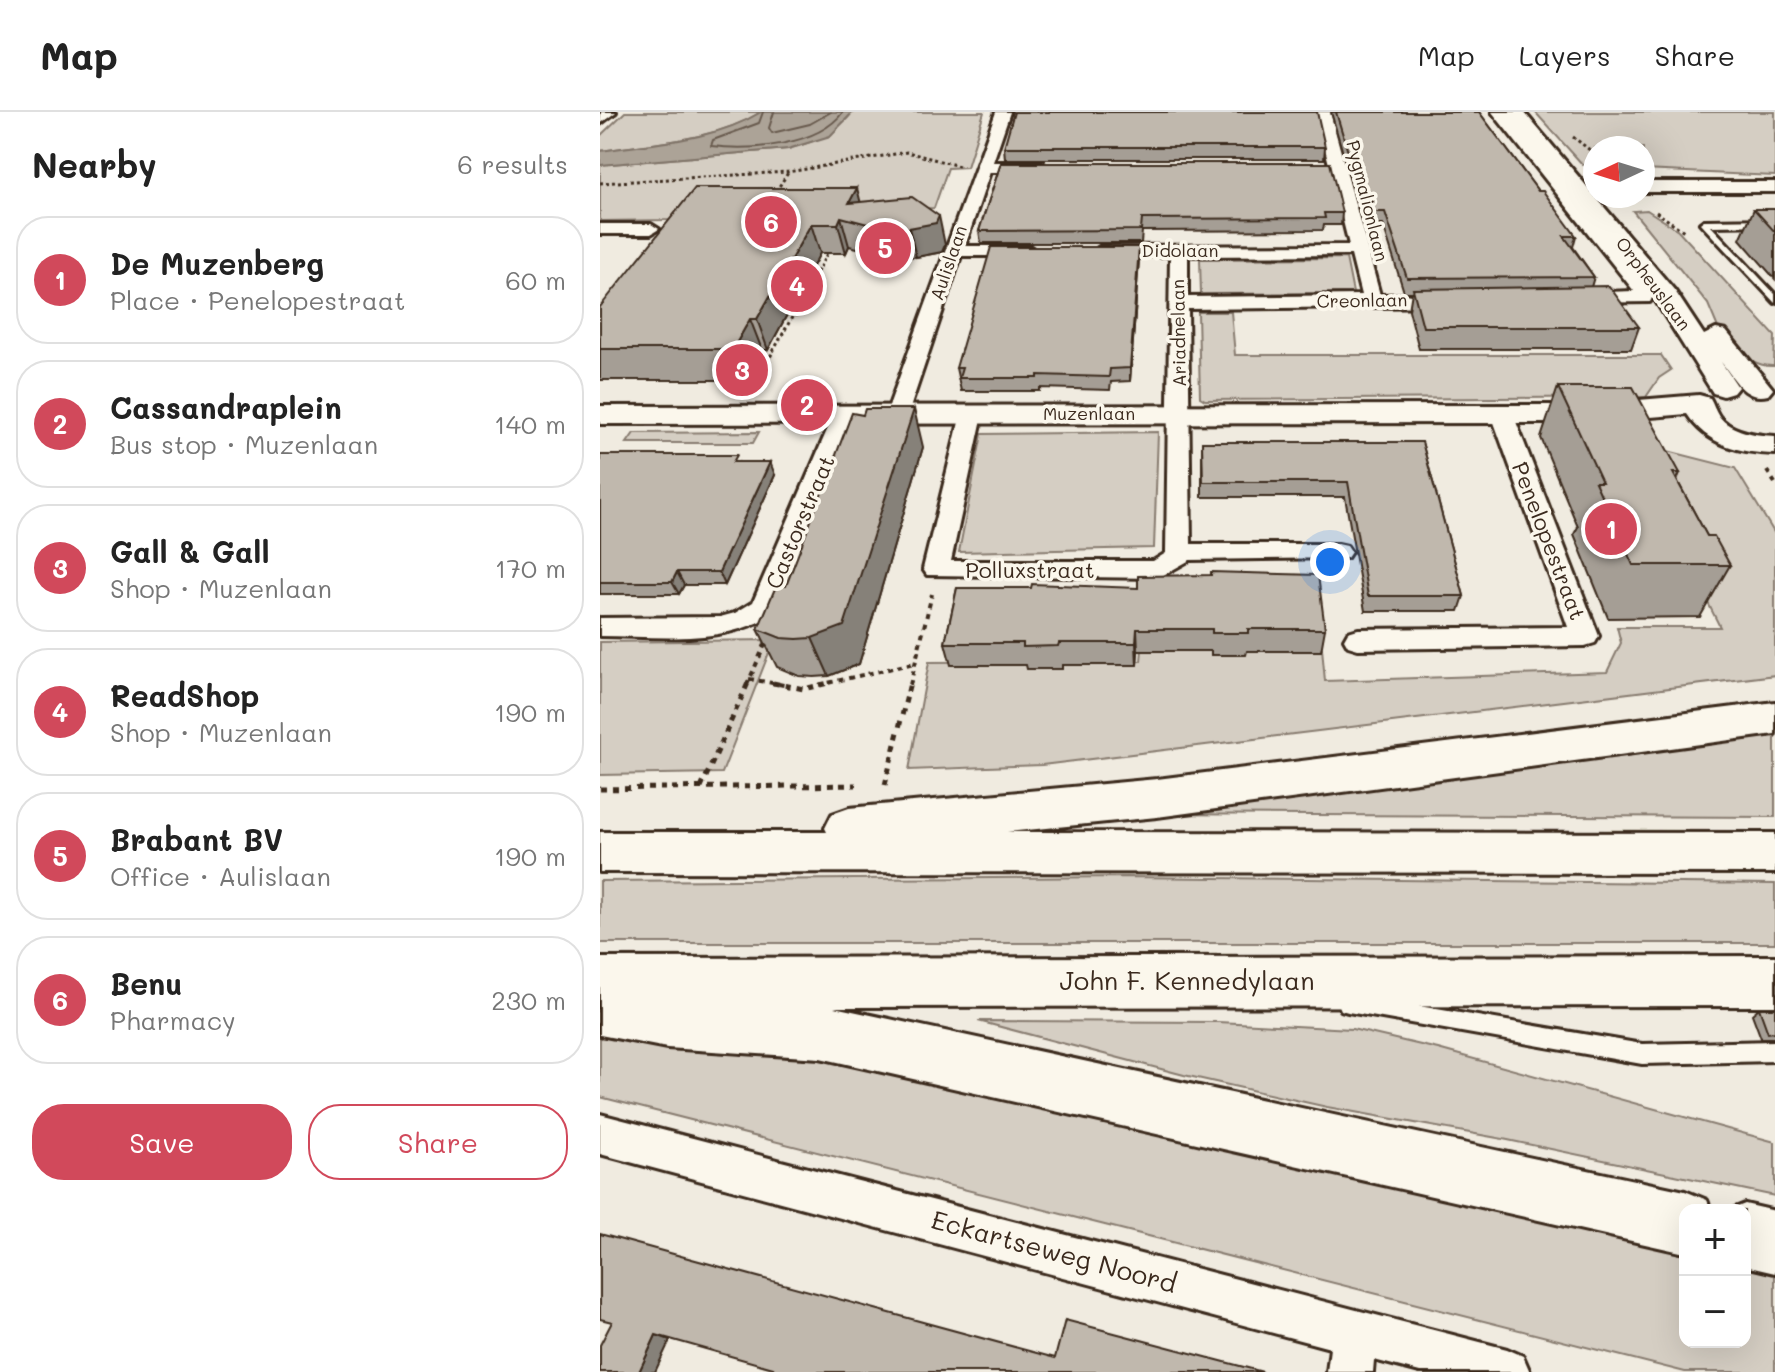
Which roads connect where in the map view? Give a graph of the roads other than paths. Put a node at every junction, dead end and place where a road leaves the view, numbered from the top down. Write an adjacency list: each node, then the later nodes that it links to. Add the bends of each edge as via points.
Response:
1 (609, 112): 7 (street)
2 (1003, 112): 8 (street, Aulislaan)
3 (1323, 112): 19 (street, Pygmalionlaan, via 1330,167)
4 (1499, 112): 24 (street, Orpheuslaan, via 1643,291 1643,298)
5 (1514, 112): 11 (main road, Orpheuslaan)
6 (1531, 112): 10 (main road, Orpheuslaan)
7 (600, 120)
8 (983, 167): 9 (street); 20 (street, Aulislaan)
9 (1060, 167)
10 (1583, 176)
11 (1583, 179)
12 (1655, 187): 13 (street)
13 (1775, 187)
14 (1606, 208): 30 (main road, Orpheuslaan, via 1666,297)
15 (1619, 208): 29 (main road, Orpheuslaan)
16 (1775, 222): 26 (lane, via 1704,223)
17 (600, 229): 18 (street)
18 (651, 229)
19 (1359, 250): 23 (street, Didolaan); 27 (street, Pygmalionlaan)
20 (954, 251): 21 (street); 32 (street, Aulislaan)
21 (1044, 251)
22 (1089, 251): 23 (street, Didolaan)
23 (1179, 251): 28 (street, Ariadnelaan)
24 (1563, 299)
25 (1468, 300): 27 (street, Creonlaan)
26 (1775, 300)
27 (1372, 301): 28 (street, Creonlaan)
28 (1178, 303): 34 (street, Ariadnelaan)
29 (1766, 391): 30 (main road, Muzenlaan)
30 (1711, 405): 35 (main road, Muzenlaan); 37 (main road, via 1736,439)
31 (845, 414): 32 (main road, Muzenlaan); 36 (main road, Muzenlaan); 40 (street, Castorstraat, via 764,608 743,621 720,626)
32 (897, 414): 33 (main road, Muzenlaan)
33 (972, 414): 34 (main road, Muzenlaan); 38 (street, Polluxstraat, via 936,569 1158,570)
34 (1180, 414): 35 (main road, Muzenlaan); 38 (street)
35 (1502, 414): 41 (street, Penelopestraat, via 1585,636)
36 (600, 415)
37 (1773, 448)
38 (1179, 552): 39 (street, Polluxstraat)
39 (1338, 552)
40 (600, 627)
41 (1358, 639)
42 (1775, 718): 43 (main road, via 1157,798)
43 (608, 852): 44 (main road)
44 (1775, 853)
45 (1217, 981): 46 (main road, John F. Kennedylaan); 47 (main road, John F. Kennedylaan); 49 (lane, via 1642,1054)
46 (1775, 981)
47 (600, 983)
48 (600, 1009): 51 (main road, via 667,1022 820,1031)
49 (1775, 1051)
50 (600, 1134): 54 (street, Eckartseweg Noord)
51 (1679, 1221)
52 (1751, 1236): 53 (main road)
53 (1775, 1242)
54 (1352, 1351): 55 (street, Eckartseweg Noord)
55 (1507, 1372)

